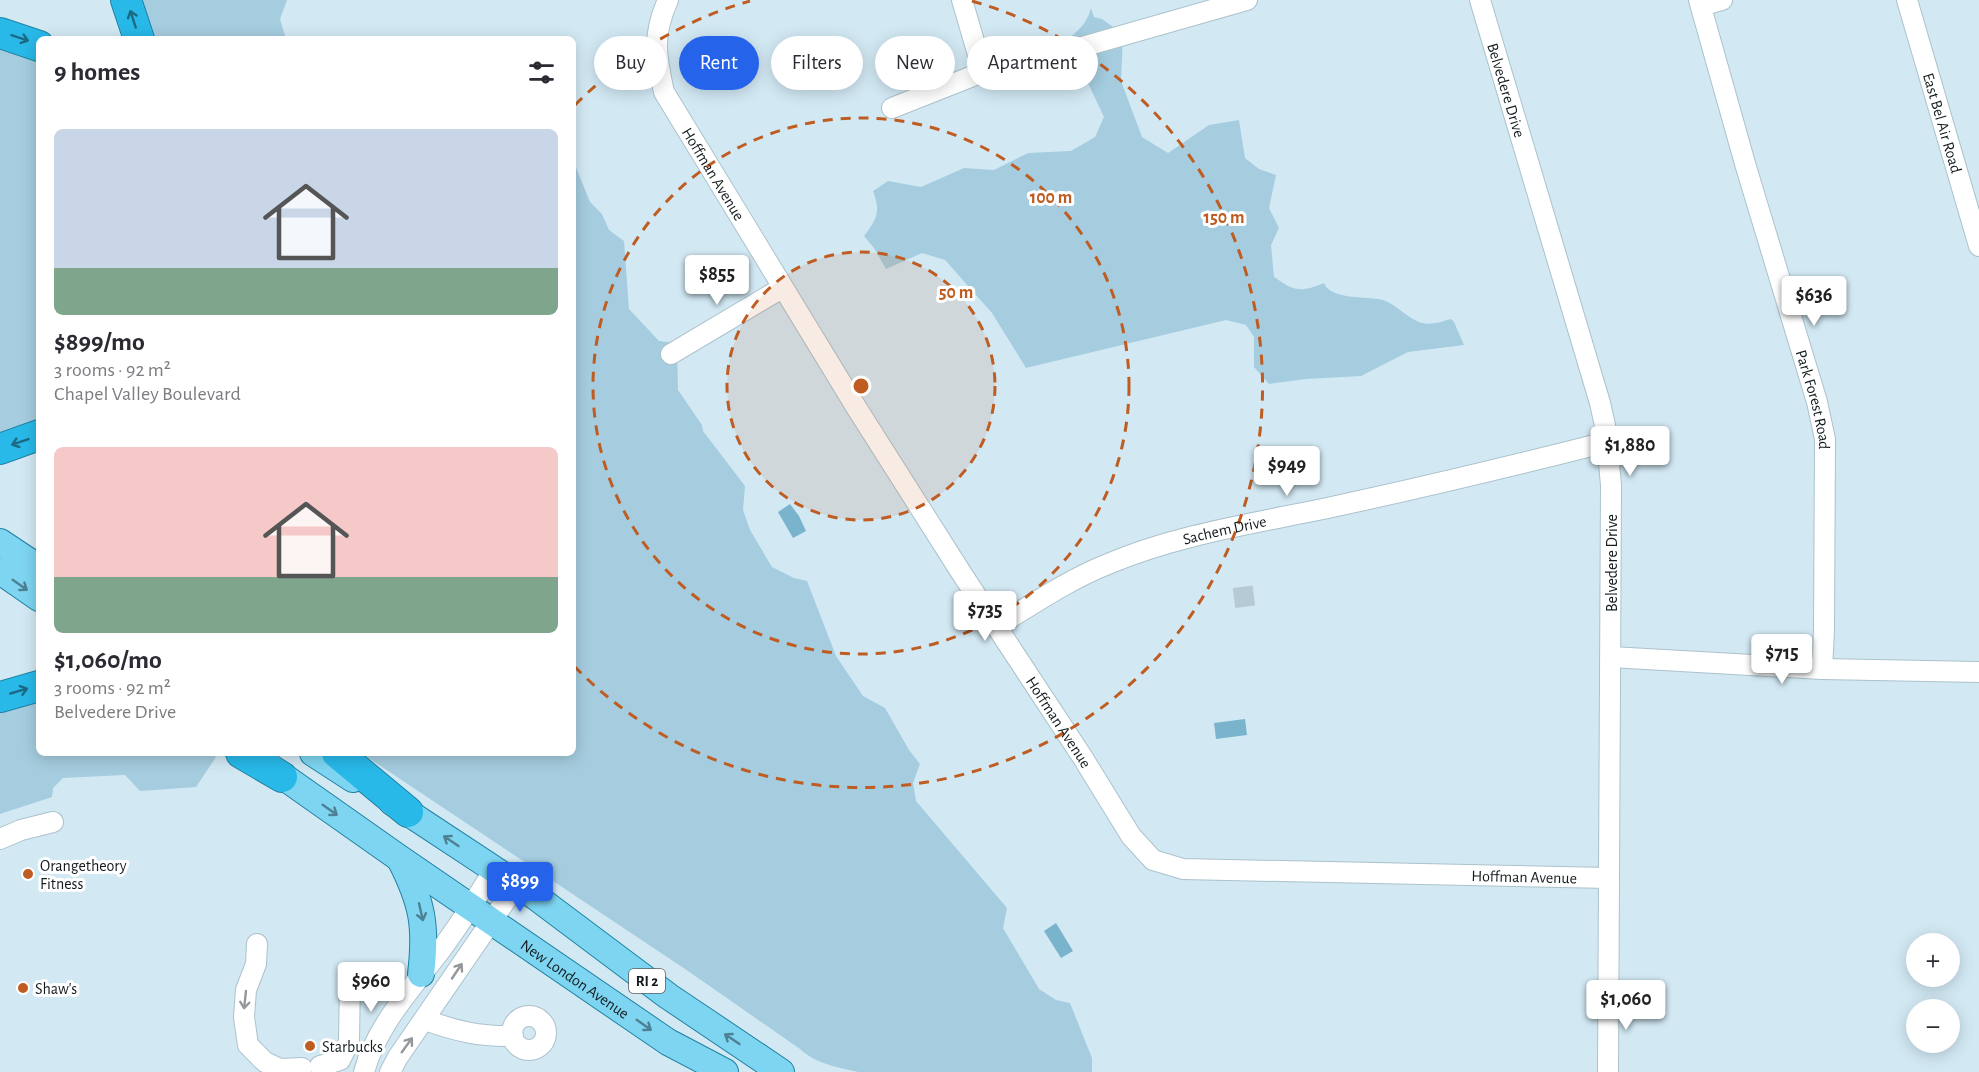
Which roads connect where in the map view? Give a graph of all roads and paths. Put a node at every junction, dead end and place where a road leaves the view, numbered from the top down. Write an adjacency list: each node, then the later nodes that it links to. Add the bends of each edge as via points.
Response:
1 (126, 0): 10 (highway, one-way to 1)
2 (668, 0): 17 (street, Hoffman Avenue, via 659,19 656,42 664,92)
3 (962, 0): 11 (street)
4 (1247, 0): 12 (street)
5 (1479, 0): 20 (street, Belvedere Drive, via 1600,403)
6 (1722, 0): 8 (street)
7 (1907, 0): 16 (street, East Bel Air Road)
8 (1700, 3): 28 (street, Park Forest Road, via 1825,439)
9 (0, 33): 13 (highway, one-way to 13)
10 (138, 36)
11 (972, 36)
12 (1098, 42)
13 (36, 45)
14 (967, 78): 15 (street)
15 (891, 108)
16 (1979, 246)
17 (782, 288): 18 (street); 26 (street, Hoffman Avenue)
18 (671, 354)
19 (36, 436): 21 (highway, one-way to 21)
20 (1607, 442): 26 (street, Sachem Drive, via 1146,550 1056,589); 27 (street, Belvedere Drive, via 1611,485)
21 (0, 448)
22 (0, 542): 23 (main road)
23 (36, 566)
24 (0, 571): 25 (main road, one-way to 25)
25 (36, 596)
26 (996, 626): 44 (street, Hoffman Avenue, via 1131,836 1153,860 1183,869)
27 (1611, 657): 28 (street); 44 (street, Belvedere Drive)
28 (1822, 669): 29 (street)
29 (1954, 672): 30 (street); 31 (street)
30 (1979, 672)
31 (1979, 682)
32 (36, 687): 33 (highway, one-way to 32)
33 (0, 697)
34 (246, 756): 38 (highway)
35 (256, 756): 38 (main road, New London Avenue / RI 2)
36 (318, 756): 39 (main road, RI 2)
37 (341, 756): 39 (highway)
38 (282, 777): 42 (main road, New London Avenue / RI 2, one-way to 42)
39 (408, 812): 43 (main road, RI 2, one-way to 39)
40 (53, 822): 41 (street)
41 (0, 839)
42 (399, 858): 46 (main road, New London Avenue / RI 2); 49 (main road, one-way to 49, via 422,914)
43 (494, 870): 45 (main road, RI 2); 46 (street)
44 (1609, 878): 59 (street, Belvedere Drive)
45 (517, 884): 47 (street); 58 (main road, RI 2, one-way to 45, via 668,996)
46 (471, 907): 47 (main road, New London Avenue / RI 2); 49 (street)
47 (492, 921): 51 (street, one-way to 47); 53 (main road, New London Avenue / RI 2, one-way to 53)
48 (257, 944): 50 (street, one-way to 50, via 256,964 246,990 248,1045 265,1062 280,1069 340,1060 349,1042)
49 (421, 974): 54 (street, via 384,1028)
50 (350, 976)
51 (425, 1020): 52 (street, via 459,1032); 55 (street, one-way to 51)
52 (513, 1036)
53 (668, 1042): 56 (main road); 57 (main road, New London Avenue / RI 2)
54 (364, 1072)
55 (390, 1072)
56 (705, 1072)
57 (725, 1072)
58 (781, 1072)
59 (1608, 1072)

